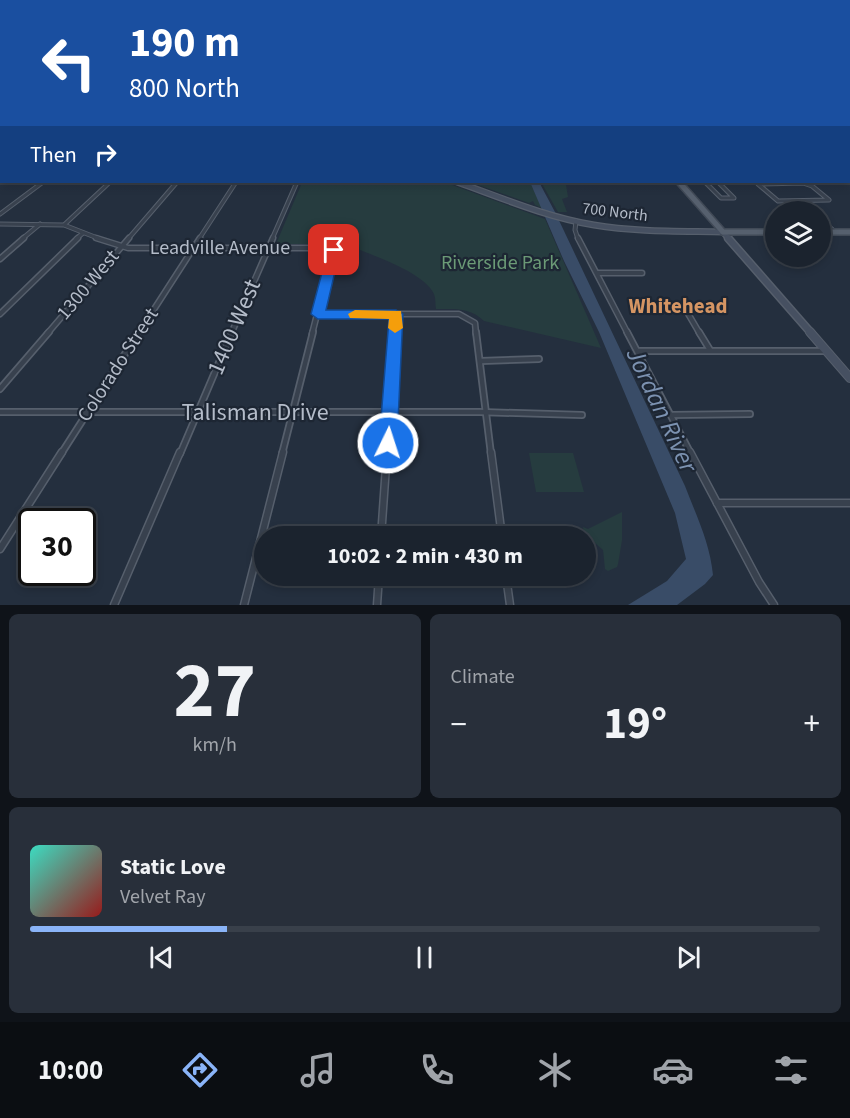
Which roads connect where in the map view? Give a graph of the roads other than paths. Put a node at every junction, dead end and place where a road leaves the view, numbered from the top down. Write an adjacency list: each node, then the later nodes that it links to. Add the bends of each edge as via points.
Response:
1 (42, 183): 14 (street)
2 (109, 183): 18 (street)
3 (176, 183): 26 (street, 1300 West)
4 (235, 183): 27 (street, Colorado Street)
5 (297, 183): 28 (street, 1400 West)
6 (460, 183): 15 (main road, 700 North)
7 (680, 183): 21 (main road)
8 (706, 183): 9 (street, via 721,198 734,198)
9 (719, 183)
10 (770, 183): 12 (street, via 758,184)
11 (794, 183): 13 (street, via 807,184 829,200)
12 (778, 201)
13 (799, 201)
14 (0, 214)
15 (576, 221): 21 (main road, 700 North, via 630,229); 32 (street, via 578,240)
16 (0, 224): 17 (street)
17 (40, 224): 18 (street); 31 (street)
18 (64, 225): 20 (street)
19 (831, 228): 24 (street)
20 (84, 232): 26 (street); 35 (street)
21 (723, 232): 22 (main road, 700 North); 40 (main road)
22 (765, 232)
23 (831, 232): 24 (main road)
24 (836, 232): 25 (main road)
25 (850, 232)
26 (121, 247): 27 (street, Leadville Avenue); 44 (street, 1300 West)
27 (194, 248): 28 (street, Leadville Avenue); 46 (street, Colorado Street)
28 (269, 248): 29 (street, Leadville Avenue); 47 (street, 1400 West)
29 (334, 248): 30 (street, Leadville Avenue); 36 (street)
30 (355, 248)
31 (0, 259)
32 (597, 273): 33 (street); 38 (street)
33 (642, 273)
34 (683, 305): 39 (street)
35 (0, 314)
36 (318, 314): 37 (street); 48 (street)
37 (396, 314): 42 (street, via 459,314 471,319 477,326); 49 (street)
38 (638, 351): 39 (street); 53 (street)
39 (711, 351): 40 (street)
40 (826, 351): 43 (main road)
41 (539, 358): 42 (street)
42 (481, 361): 50 (street)
43 (850, 378)
44 (0, 389)
45 (0, 412): 46 (street, Talisman Drive)
46 (88, 412): 47 (street, Talisman Drive); 58 (street, Colorado Street)
47 (198, 412): 48 (street, Talisman Drive); 61 (street, 1400 West)
48 (293, 412): 49 (street, Talisman Drive); 62 (street)
49 (390, 412): 50 (street, Talisman Drive); 56 (street)
50 (487, 413): 52 (street, Talisman Drive); 57 (street)
51 (750, 414): 53 (street)
52 (582, 415)
53 (671, 415): 54 (street)
54 (717, 503): 55 (street); 65 (street)
55 (850, 503)
56 (382, 526)
57 (501, 526)
58 (0, 549)
59 (378, 586): 63 (street)
60 (507, 586): 64 (street)
61 (114, 605)
62 (244, 605)
63 (377, 605)
64 (510, 605)
65 (774, 605)

